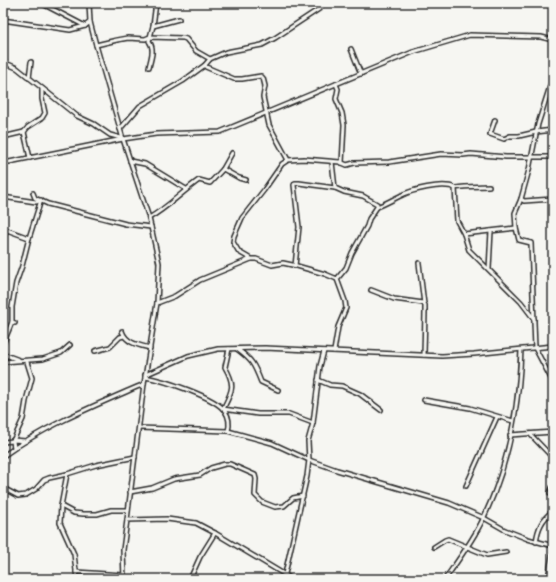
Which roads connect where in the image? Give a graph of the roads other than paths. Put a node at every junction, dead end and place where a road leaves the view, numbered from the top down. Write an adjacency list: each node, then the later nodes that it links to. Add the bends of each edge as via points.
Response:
1 (42, 3): 8 (street)
2 (89, 3): 7 (street)
3 (156, 3): 9 (street)
4 (323, 3): 14 (street, via 276,38 262,45 226,52)
5 (179, 19): 9 (street)
6 (3, 20): 8 (street, via 70,30)
7 (90, 22): 8 (street); 12 (street)
8 (86, 26)
9 (153, 26): 10 (street)
10 (150, 37): 12 (street, via 128,38); 14 (street, via 184,38 196,51); 18 (street, via 153,50)
11 (553, 40): 19 (street, via 541,37 470,35 414,52)
12 (96, 45): 26 (street)
13 (351, 49): 19 (street)
14 (210, 59): 17 (street)
15 (3, 62): 21 (street, via 17,68)
16 (31, 62): 21 (street)
17 (205, 65): 24 (street, via 234,79 261,76 265,86 263,97); 26 (street, via 140,106)
18 (150, 67)
19 (360, 74): 22 (street)
20 (553, 77): 29 (street)
21 (29, 78): 23 (street)
22 (336, 84): 24 (street); 40 (street, via 336,99 344,125)
23 (42, 89): 28 (street, via 45,113); 31 (street, via 77,116 110,135)
24 (267, 113): 31 (street, via 220,132 156,134); 36 (street, via 270,128)
25 (495, 120): 29 (street, via 490,134 504,139)
26 (120, 129): 31 (street)
27 (553, 130): 29 (street)
28 (24, 132): 30 (street); 35 (street)
29 (536, 132): 33 (street)
30 (3, 137)
31 (123, 139): 35 (street); 37 (street)
32 (232, 153): 41 (street)
33 (532, 157): 34 (street); 40 (street, via 441,154 383,163); 49 (street)
34 (553, 157)
35 (30, 158): 38 (street)
36 (288, 160): 39 (street); 60 (street, via 273,174 242,218 234,236 233,242 239,252)
37 (130, 161): 46 (street, via 145,164); 53 (street)
38 (3, 162)
39 (332, 162): 40 (street); 44 (street)
40 (342, 163)
41 (223, 169): 42 (street); 46 (street, via 210,183 200,180)
42 (246, 180)
43 (489, 186): 45 (street)
44 (335, 188): 52 (street, via 363,196 377,204); 62 (street, via 295,183 299,227)
45 (455, 188): 52 (street, via 425,188); 57 (street, via 457,220)
46 (186, 189): 53 (street, via 162,211)
47 (33, 192): 51 (street, via 36,198)
48 (3, 196): 51 (street, via 36,202)
49 (521, 199): 50 (street); 55 (street, via 515,213)
50 (553, 199)
51 (41, 200): 54 (street, via 103,219); 59 (street)
52 (377, 207): 64 (street, via 346,268)
53 (148, 218): 54 (street)
54 (151, 227): 66 (street, via 159,263)
55 (516, 228): 56 (street); 68 (street, via 520,240 531,243)
56 (491, 232): 57 (street); 63 (street)
57 (464, 234): 63 (street, via 469,250)
58 (3, 237): 59 (street, via 7,230)
59 (29, 238): 71 (street, via 15,288 12,307 14,322)
60 (251, 259): 62 (street, via 272,265 278,263); 66 (street, via 200,280 175,296)
61 (419, 262): 67 (street)
62 (295, 266): 64 (street)
63 (489, 270): 68 (street)
64 (337, 279): 81 (street, via 346,308 338,327)
65 (371, 290): 67 (street, via 394,299)
66 (157, 303): 74 (street)
67 (425, 305): 83 (street)
68 (534, 319): 75 (street)
69 (122, 331): 70 (street)
70 (124, 336): 74 (street, via 132,343); 79 (street, via 110,347)
71 (3, 344)
72 (70, 345): 86 (street, via 57,356)
73 (553, 346): 75 (street)
74 (150, 348): 87 (street)
75 (535, 348): 78 (street); 89 (street)
76 (229, 349): 77 (street); 87 (street, via 188,356); 93 (street, via 225,367 231,378 232,390)
77 (237, 349): 80 (street); 91 (street, via 256,367 261,382)
78 (521, 350): 83 (street); 96 (street)
79 (95, 351)
80 (324, 351): 81 (street); 88 (street)
81 (334, 351): 83 (street)
82 (3, 354): 84 (street)
83 (424, 355)
84 (21, 361): 85 (street); 86 (street)
85 (3, 362)
86 (27, 362): 103 (street, via 32,378 23,419)
87 (145, 376): 90 (street); 93 (street, via 173,384 216,402)
88 (318, 380): 94 (street, via 360,394); 97 (street)
89 (553, 382)
90 (144, 384): 98 (street); 104 (street, via 78,413)
91 (278, 390)
92 (424, 400): 95 (street, via 470,408)
93 (224, 409): 97 (street, via 258,414 289,414); 99 (street, via 230,422)
94 (381, 410)
95 (497, 417): 96 (street); 113 (street)
96 (513, 421): 102 (street)
97 (313, 423): 110 (street, via 308,442)
98 (139, 428): 99 (street); 108 (street)
99 (228, 431): 110 (street, via 272,443)
100 (553, 432): 101 (street)
101 (530, 434): 102 (street); 109 (street)
102 (510, 435): 121 (street, via 506,455)
103 (13, 441): 104 (street); 105 (street); 106 (street)
104 (26, 441): 106 (street)
105 (3, 442)
106 (14, 448): 107 (street)
107 (3, 456)
108 (135, 457): 111 (street); 115 (street)
109 (553, 458)
110 (309, 460): 117 (street); 121 (street, via 441,501)
111 (67, 474): 114 (street, via 44,480 30,494 22,496); 118 (street)
112 (553, 485): 116 (street)
113 (466, 486)
114 (3, 488)
115 (130, 492): 117 (street, via 152,488 174,479 200,475 210,468 230,464 255,475 255,495 262,502 275,507 284,506 293,498); 119 (street)
116 (550, 493)
117 (303, 496): 131 (street)
118 (61, 506): 119 (street, via 74,513 83,514); 130 (street, via 60,523 74,554)
119 (128, 510): 122 (street)
120 (553, 511): 124 (street, via 540,524)
121 (484, 518): 124 (street, via 505,530); 127 (street)
122 (127, 520): 123 (street, via 168,519 196,523); 132 (street)
123 (215, 533): 131 (street); 134 (street)
124 (536, 542): 125 (street)
125 (553, 546)
126 (434, 547): 127 (street, via 447,540)
127 (467, 547): 129 (street, via 487,555); 136 (street)
128 (553, 549): 137 (street)
129 (506, 552)
130 (76, 572): 132 (street); 133 (street)
131 (285, 574): 135 (street)
132 (123, 577)
133 (78, 579)
134 (190, 579)
135 (292, 579)
136 (445, 579)
137 (548, 579)

